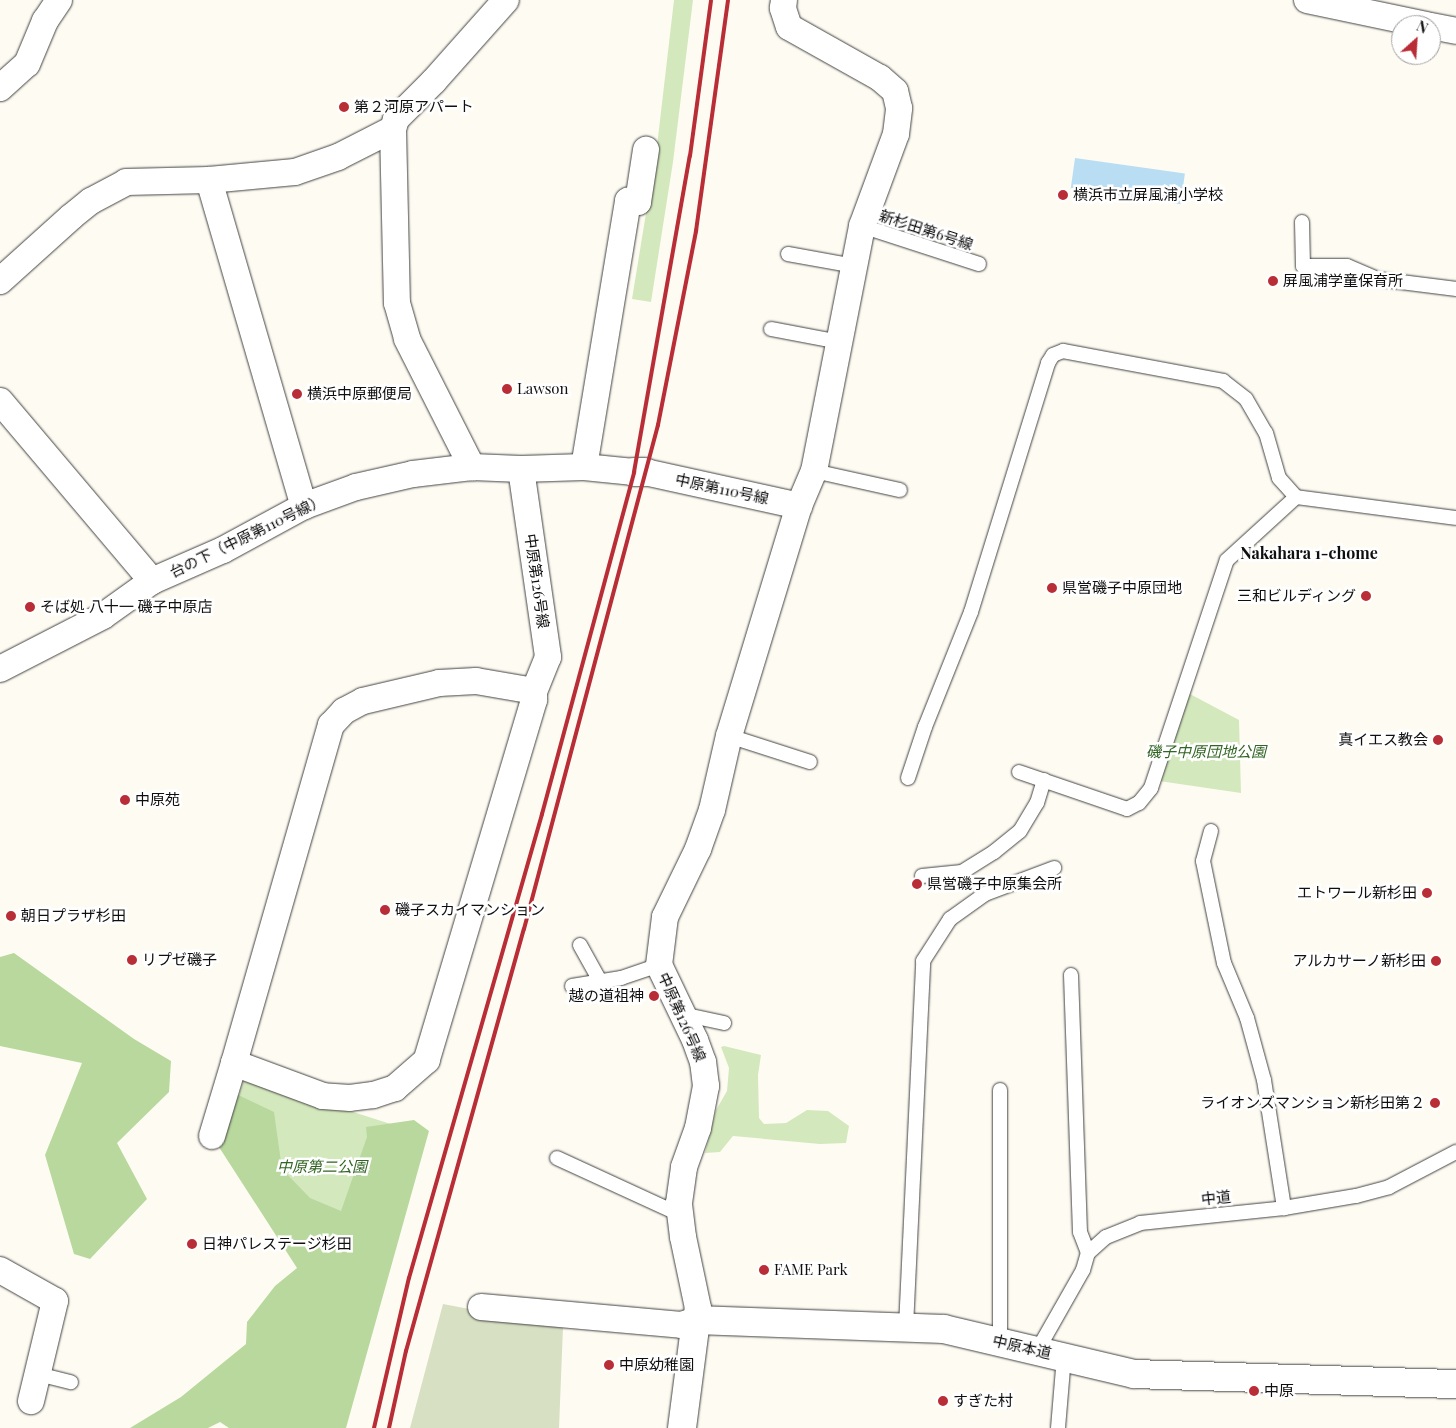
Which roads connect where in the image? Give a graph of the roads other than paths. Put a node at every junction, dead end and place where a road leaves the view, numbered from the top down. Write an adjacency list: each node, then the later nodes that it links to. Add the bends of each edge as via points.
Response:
1 (59, 0): 8 (street, via 45,21 27,64)
2 (506, 0): 9 (street, via 396,119)
3 (784, 0): 13 (street, 中原第126号線, via 789,28 880,78 895,91 899,108 896,134)
4 (1307, 0): 5 (street)
5 (1391, 17)
6 (1441, 28): 7 (street)
7 (1456, 31)
8 (0, 88)
9 (393, 129): 11 (street, via 338,158 295,172); 22 (street, via 397,303 407,339)
10 (646, 150): 23 (street, via 638,202 628,201)
11 (209, 180): 17 (street, via 126,182 91,201); 29 (street)
12 (1302, 222): 18 (lane, via 1303,266 1347,266 1377,279)
13 (862, 226): 15 (lane, 新杉田第6号線); 16 (street, 中原第126号線)
14 (788, 254): 16 (lane)
15 (979, 264)
16 (854, 266): 20 (street, 中原第126号線)
17 (0, 281)
18 (1456, 289)
19 (771, 329): 20 (lane)
20 (838, 342): 25 (street, 中原第126号線)
21 (0, 401): 32 (street)
22 (472, 467): 24 (street, 台の下（中原第110号線）); 29 (street, 台の下（中原第110号線）, via 413,474 356,488)
23 (584, 467): 24 (street, 台の下（中原第110号線）); 26 (street, 台の下（中原第110号線）)
24 (521, 469): 34 (street, 中原第126号線, via 548,657)
25 (814, 470): 27 (lane); 30 (street, 中原第126号線)
26 (639, 472): 30 (street, 中原第110号線)
27 (900, 490)
28 (1296, 497): 31 (lane); 38 (lane, via 1280,478 1266,433 1246,398 1223,381 1063,351 1054,355 1048,363 971,612); 39 (lane, via 1227,560 1151,788 1139,803 1127,809)
29 (304, 506): 32 (street, 台の下（中原第110号線）, via 223,550)
30 (799, 506): 35 (street, 中原第126号線)
31 (1456, 518)
32 (152, 581): 33 (street, 台の下（中原第110号線）, via 103,616)
33 (0, 668)
34 (534, 691): 50 (street, via 476,680 440,683 363,700 344,711 330,725); 50 (street, 中原第126号線, via 534,700 427,1060 395,1088 350,1098 323,1096)
35 (729, 736): 36 (lane); 44 (street, 中原第126号線, via 712,810 698,849 665,917)
36 (810, 762)
37 (1019, 772): 39 (lane)
38 (908, 778)
39 (1044, 780): 42 (lane, via 1037,803 1020,831 994,852 962,872)
40 (1211, 832): 55 (lane, via 1203,861 1224,963 1247,1018 1264,1080)
41 (1054, 868): 61 (lane, via 984,894 950,919 923,961)
42 (922, 876)
43 (580, 945): 46 (lane)
44 (659, 965): 46 (lane); 48 (street, 中原第126号線)
45 (1071, 975): 57 (lane, via 1080,1232)
46 (600, 982): 47 (lane)
47 (572, 986)
48 (682, 1014): 49 (lane); 56 (street, 中原第126号線, via 703,1062 706,1086 698,1128 684,1167)
49 (724, 1023)
50 (234, 1063): 52 (street)
51 (1000, 1090): 62 (lane)
52 (212, 1136)
53 (1456, 1152): 55 (lane, 中道, via 1389,1187)
54 (557, 1158): 56 (lane)
55 (1284, 1208): 57 (lane, 中道, via 1140,1223 1106,1237)
56 (681, 1216): 60 (street, 中原第126号線, via 698,1308)
57 (1088, 1253): 63 (lane, 中道, via 1083,1270)
58 (0, 1270): 65 (street, via 55,1301)
59 (481, 1307): 60 (street, via 681,1325)
60 (696, 1320): 61 (street, 中原本道); 69 (street)
61 (906, 1327): 62 (street, 中原本道, via 944,1329)
62 (1000, 1342): 63 (street, 中原本道)
63 (1037, 1351): 64 (street, 中原本道)
64 (1064, 1357): 67 (street, 中原本道, via 1134,1374); 70 (lane)
65 (38, 1374): 66 (lane); 68 (street)
66 (71, 1382)
67 (1456, 1384)
68 (32, 1402)
69 (682, 1428)
70 (1058, 1428)

